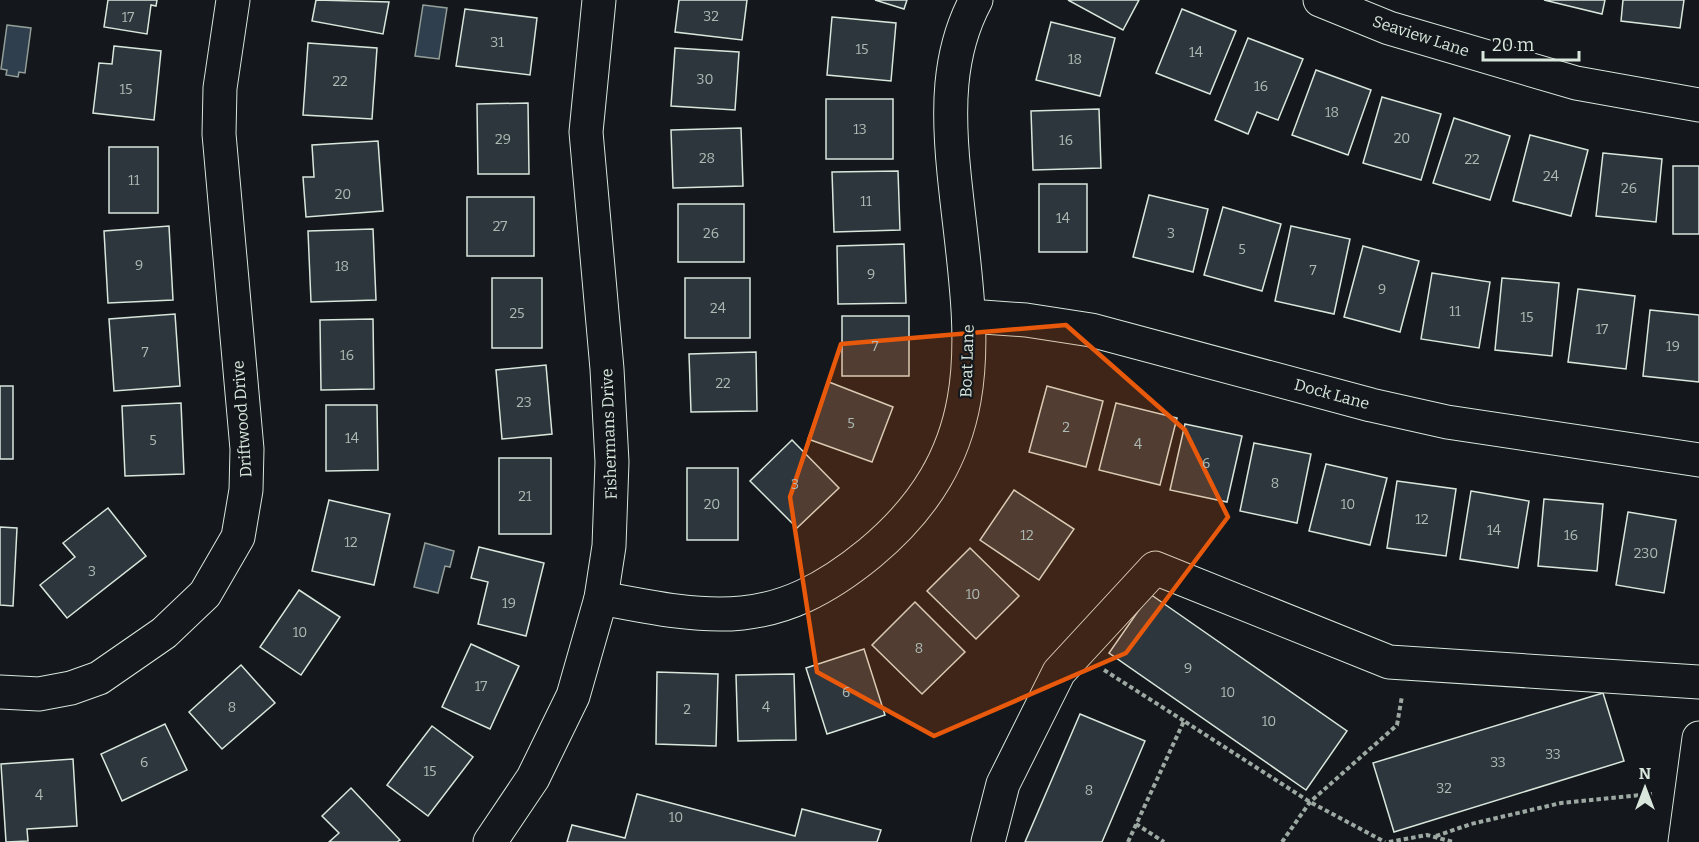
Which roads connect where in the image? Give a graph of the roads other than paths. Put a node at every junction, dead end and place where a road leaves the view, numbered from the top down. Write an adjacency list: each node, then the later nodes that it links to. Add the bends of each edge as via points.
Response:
1 (233, 0): 10 (street, Driftwood Drive, via 220,87 219,134 247,449 246,490 238,537 205,594 164,633 99,678 39,694)
2 (599, 0): 8 (street, Fishermans Drive, via 586,132 608,369 612,462 609,546)
3 (976, 0): 6 (street, Boat Lane, via 959,40 949,99)
4 (1320, 0): 5 (street, Seaview Lane, via 1389,28 1576,83)
5 (1699, 105)
6 (969, 316): 7 (street, Dock Lane, via 1091,330 1447,422); 8 (street, Boat Lane, via 964,411 942,470 924,498 887,539 842,576 806,597 763,611 719,615 662,610)
7 (1699, 460)
8 (601, 598): 12 (street, Fishermans Drive, via 573,696 533,778)
9 (1699, 682): 13 (street, via 1389,662 1155,568 1059,672 1003,784)
10 (0, 692)
11 (1699, 738): 14 (street)
12 (490, 842)
13 (988, 842)
14 (1685, 842)

